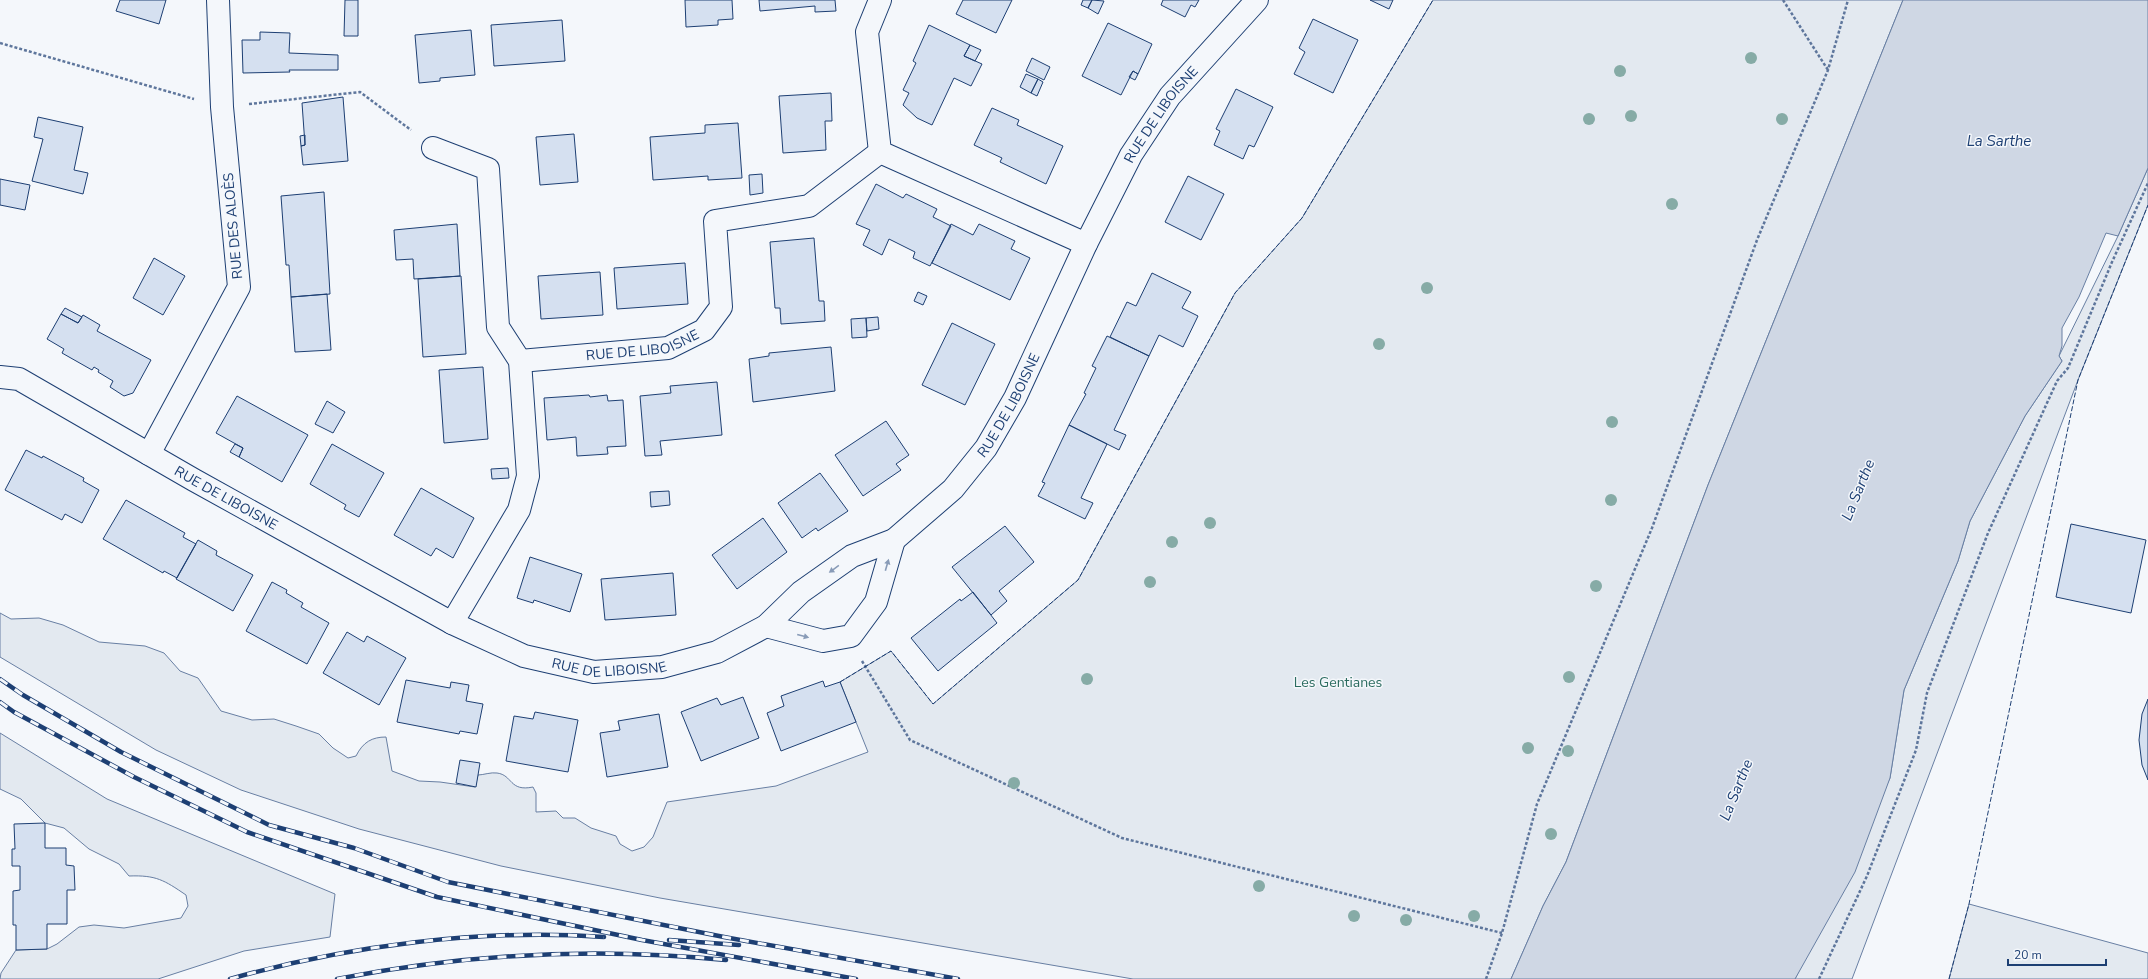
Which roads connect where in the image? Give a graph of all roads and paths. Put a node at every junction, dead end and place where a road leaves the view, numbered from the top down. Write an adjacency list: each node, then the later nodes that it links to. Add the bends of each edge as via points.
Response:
1 (218, 0): 13 (street, RUE DES ALOÈS, via 222,107 239,287)
2 (880, 0): 8 (street, via 867,32)
3 (1257, 0): 10 (street, RUE DE LIBOISNE, via 1170,96 1131,155)
4 (1783, 0): 6 (path)
5 (1848, 0): 6 (path)
6 (1828, 70): 18 (path, via 1757,240 1652,528 1538,804)
7 (433, 148): 11 (street, via 488,169 498,327)
8 (880, 152): 10 (street); 11 (street, RUE DE LIBOISNE, via 808,206 715,221 722,306 704,330 668,348)
9 (2148, 183): 20 (path, via 2068,368 2057,381 1988,533 1927,693 1913,758 1867,876)
10 (1086, 244): 14 (street, RUE DE LIBOISNE, via 1015,398 986,448 952,489)
11 (520, 361): 15 (street, via 528,476 519,510)
12 (0, 377): 13 (street, RUE DE LIBOISNE, via 19,379)
13 (149, 454): 15 (street, RUE DE LIBOISNE)
14 (894, 540): 16 (street, RUE DE LIBOISNE, one-way to 16, via 852,556 801,592); 16 (street, one-way to 14, via 823,641 851,636 876,602)
15 (452, 623): 16 (street, RUE DE LIBOISNE, via 524,656 594,672 662,667 718,652)
16 (766, 626)
17 (864, 667): 18 (path, via 910,740 1122,838)
18 (1502, 934): 19 (path)
19 (1486, 979)
20 (1819, 979)

